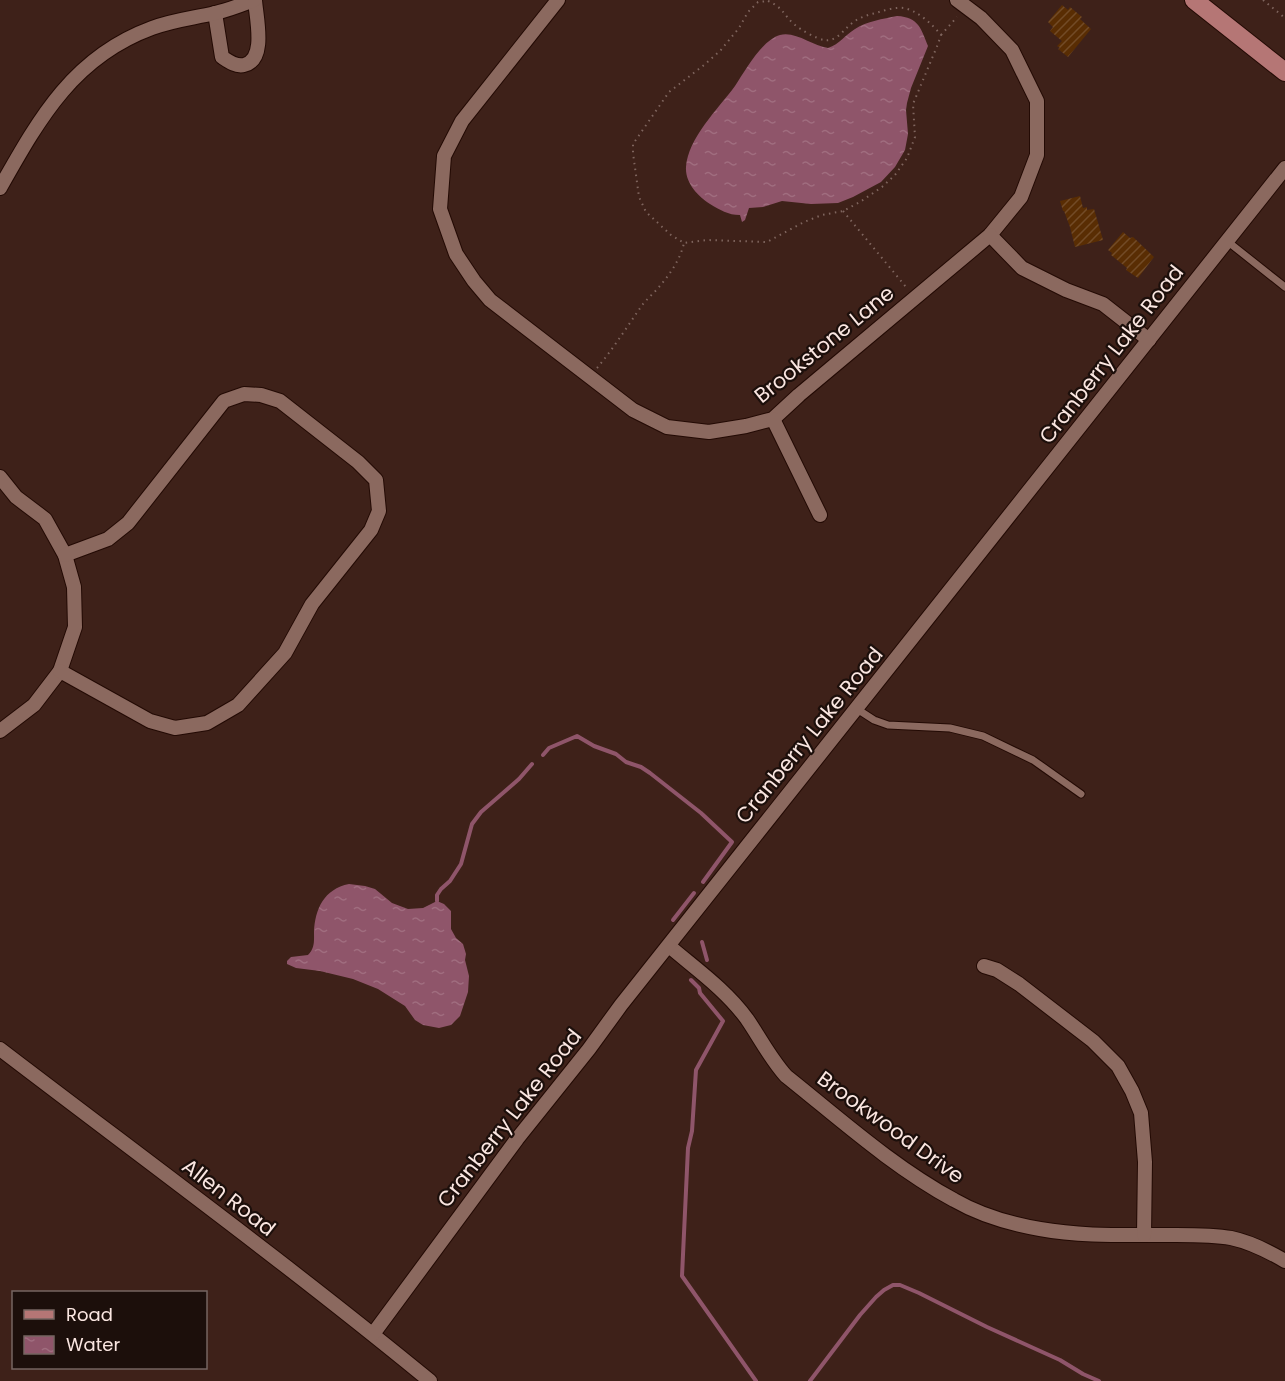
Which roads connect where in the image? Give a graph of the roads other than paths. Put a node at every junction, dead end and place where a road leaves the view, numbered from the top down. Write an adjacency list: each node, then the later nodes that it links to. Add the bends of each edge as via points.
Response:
1 (254, 0): 5 (street); 5 (street, via 258,47 256,56 246,65 222,57)
2 (558, 0): 13 (street, Brookstone Lane, via 462,121 444,156 440,209 456,254 490,300 633,410 668,427 709,432)
3 (1194, 0): 6 (main road)
4 (962, 3): 9 (street, Brookstone Lane, via 1012,50 1037,101 1037,155 1021,197)
5 (215, 13): 8 (street, via 153,27 86,66 37,124)
6 (1285, 72)
7 (1285, 168): 10 (street, Cranberry Lake Road)
8 (0, 188)
9 (990, 235): 12 (street, via 1022,268 1103,304); 13 (street, Brookstone Lane)
10 (1227, 241): 11 (lane); 12 (street, Cranberry Lake Road)
11 (1285, 287)
12 (1149, 340): 18 (street, Cranberry Lake Road)
13 (773, 419): 15 (street)
14 (0, 477): 16 (street, via 16,497 45,519)
15 (820, 515)
16 (65, 555): 17 (street, via 74,587 75,627); 17 (street, via 108,539 128,522 224,401 244,394 280,401 376,480 379,511 371,530 312,604 285,653 238,705 207,723 175,728 150,720)
17 (60, 671): 19 (street, via 34,705)
18 (856, 709): 20 (lane, via 888,725 950,728 983,736 1033,760); 21 (street, Cranberry Lake Road)
19 (0, 731)
20 (1081, 794)
21 (669, 946): 24 (street, Brookwood Drive, via 724,992 786,1076 930,1186 1009,1222 1066,1233); 26 (street, Cranberry Lake Road, via 517,1139)
22 (984, 966): 24 (street, via 1019,984 1093,1041 1118,1066 1141,1113)
23 (0, 1049): 26 (street, Allen Road)
24 (1144, 1235): 25 (street, Brookwood Drive, via 1229,1238)
25 (1285, 1261)
26 (373, 1334): 27 (street, Allen Road)
27 (430, 1381)

